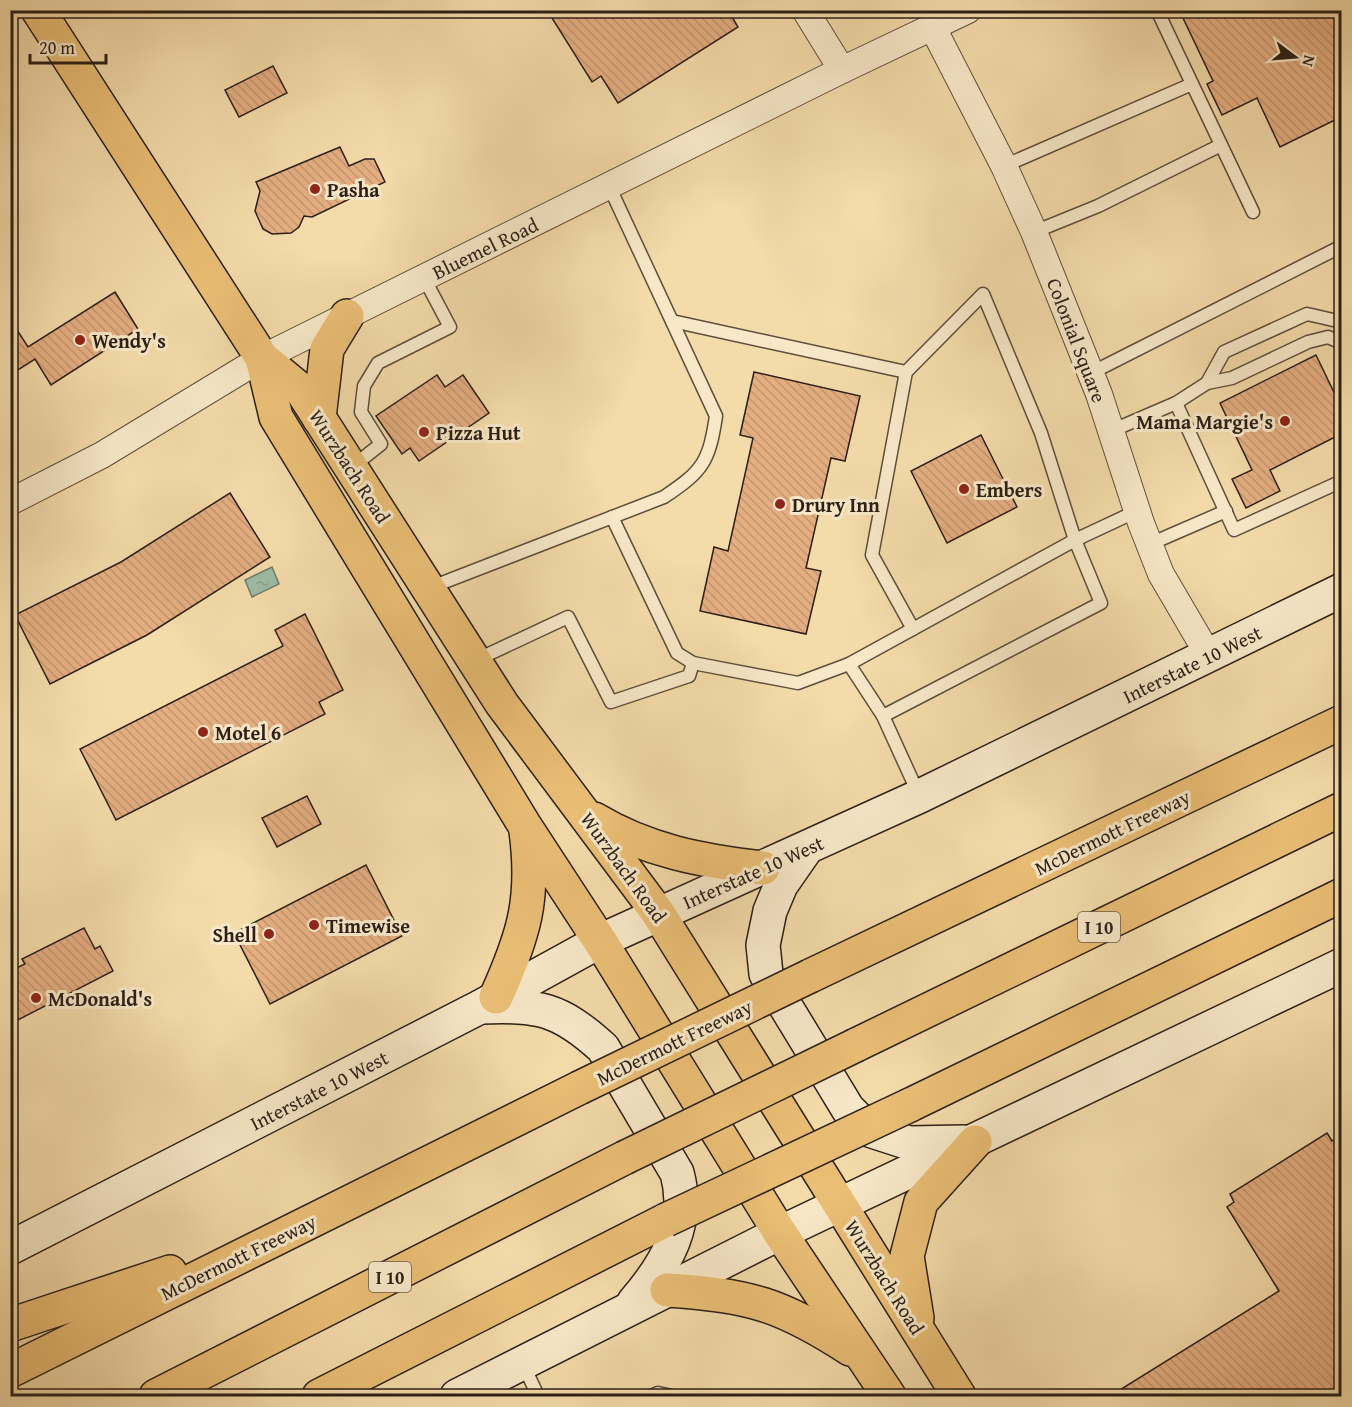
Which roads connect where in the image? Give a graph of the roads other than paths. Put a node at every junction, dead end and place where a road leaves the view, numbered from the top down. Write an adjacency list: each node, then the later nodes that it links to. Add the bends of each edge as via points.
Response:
1 (38, 10): 19 (main road, Wurzbach Road)
2 (805, 10): 6 (street)
3 (968, 10): 5 (street, Bluemel Road)
4 (1157, 10): 7 (lane)
5 (933, 28): 6 (street, Bluemel Road); 9 (street, Colonial Square)
6 (842, 70): 10 (street, Bluemel Road)
7 (1191, 84): 8 (lane); 9 (lane)
8 (1221, 145): 11 (lane); 12 (lane, via 1098,206)
9 (1004, 166): 12 (street, Colonial Square)
10 (609, 186): 14 (street, Bluemel Road); 16 (lane)
11 (1253, 212)
12 (1034, 232): 21 (street, Colonial Square)
13 (1341, 246): 21 (lane)
14 (424, 278): 15 (street, Bluemel Road); 26 (lane, via 450,327 378,363 364,386 361,412 381,444)
15 (347, 316): 19 (street, Bluemel Road); 24 (main road, via 327,348)
16 (672, 321): 20 (lane); 31 (lane, via 716,416 711,450 694,477 664,497)
17 (1341, 322): 22 (lane, via 1307,314 1276,328 1224,352)
18 (1341, 343): 22 (lane, via 1328,337 1308,342 1232,378)
19 (262, 358): 24 (main road, Wurzbach Road, via 302,391); 28 (street, Bluemel Road, via 102,455); 48 (main road, Wurzbach Road, via 276,417)
20 (906, 372): 32 (lane, via 983,294 1041,433); 36 (lane, via 872,555)
21 (1091, 373): 25 (street, Colonial Square)
22 (1207, 383): 23 (lane)
23 (1176, 403): 25 (lane); 30 (lane)
24 (319, 417): 26 (main road, Wurzbach Road)
25 (1111, 431): 29 (street, Colonial Square)
26 (351, 467): 34 (main road, Wurzbach Road)
27 (1341, 481): 30 (lane, via 1234,530)
28 (10, 502)
29 (1137, 511): 32 (lane); 33 (street, Colonial Square)
30 (1226, 511): 33 (lane)
31 (612, 517): 34 (lane); 39 (lane, via 677,653)
32 (1075, 540): 36 (lane); 42 (lane, via 1101,603)
33 (1150, 544): 37 (street, Colonial Square, via 1161,574)
34 (428, 588): 38 (main road, Wurzbach Road)
35 (1341, 590): 37 (main road, Interstate 10 West)
36 (913, 629): 40 (lane)
37 (1209, 656): 44 (main road, Interstate 10 West)
38 (475, 661): 39 (lane, via 568,616 611,702 689,676); 47 (main road, Wurzbach Road, via 502,704)
39 (693, 663): 40 (lane, via 798,683)
40 (849, 664): 42 (lane)
41 (1341, 703): 46 (main road)
42 (883, 716): 44 (lane)
43 (1341, 722): 46 (main road, McDermott Freeway)
44 (920, 796): 49 (main road, Interstate 10 West)
45 (1341, 809): 63 (main road, I 10, bridge, via 624,1158)
46 (1150, 814): 59 (main road, McDermott Freeway, bridge)
47 (586, 815): 50 (main road, via 622,836 655,848 717,863); 52 (main road, Wurzbach Road)
48 (525, 826): 53 (main road, Wurzbach Road); 55 (main road, via 530,861 522,936)
49 (807, 848): 50 (main road, Interstate 10 West); 56 (main road, via 781,885 770,911 763,945 766,974 848,1109 869,1130 909,1143)
50 (763, 868): 52 (main road, Interstate 10 West)
51 (1341, 896): 71 (main road, bridge, via 666,1220)
52 (658, 913): 53 (main road, Interstate 10 West); 57 (main road, Wurzbach Road)
53 (600, 940): 55 (main road, Interstate 10 West); 58 (main road, Wurzbach Road)
54 (1341, 965): 56 (main road)
55 (488, 1002): 60 (main road, Interstate 10 West); 62 (main road, via 556,1012 586,1032 603,1048 677,1173 683,1194 681,1215 669,1253)
56 (975, 1142): 57 (main road); 65 (main road, via 921,1202 911,1234 907,1256)
57 (840, 1205): 58 (main road); 65 (main road, Wurzbach Road)
58 (780, 1233): 61 (main road); 66 (main road, Wurzbach Road)
59 (280, 1236): 64 (main road); 68 (main road, McDermott Freeway)
60 (10, 1248)
61 (667, 1290): 62 (main road); 66 (main road, via 721,1294 770,1305)
62 (627, 1310): 67 (main road)
63 (321, 1313): 69 (main road, I 10); 70 (main road)
64 (10, 1325)
65 (920, 1335): 77 (main road, Wurzbach Road)
66 (860, 1356): 76 (main road, Wurzbach Road)
67 (522, 1363): 72 (main road); 73 (lane)
68 (10, 1371)
69 (156, 1396)
70 (192, 1396)
71 (320, 1396)
72 (457, 1396)
73 (538, 1396)
74 (651, 1396): 75 (lane)
75 (672, 1396)
76 (889, 1396)
77 (959, 1396)

